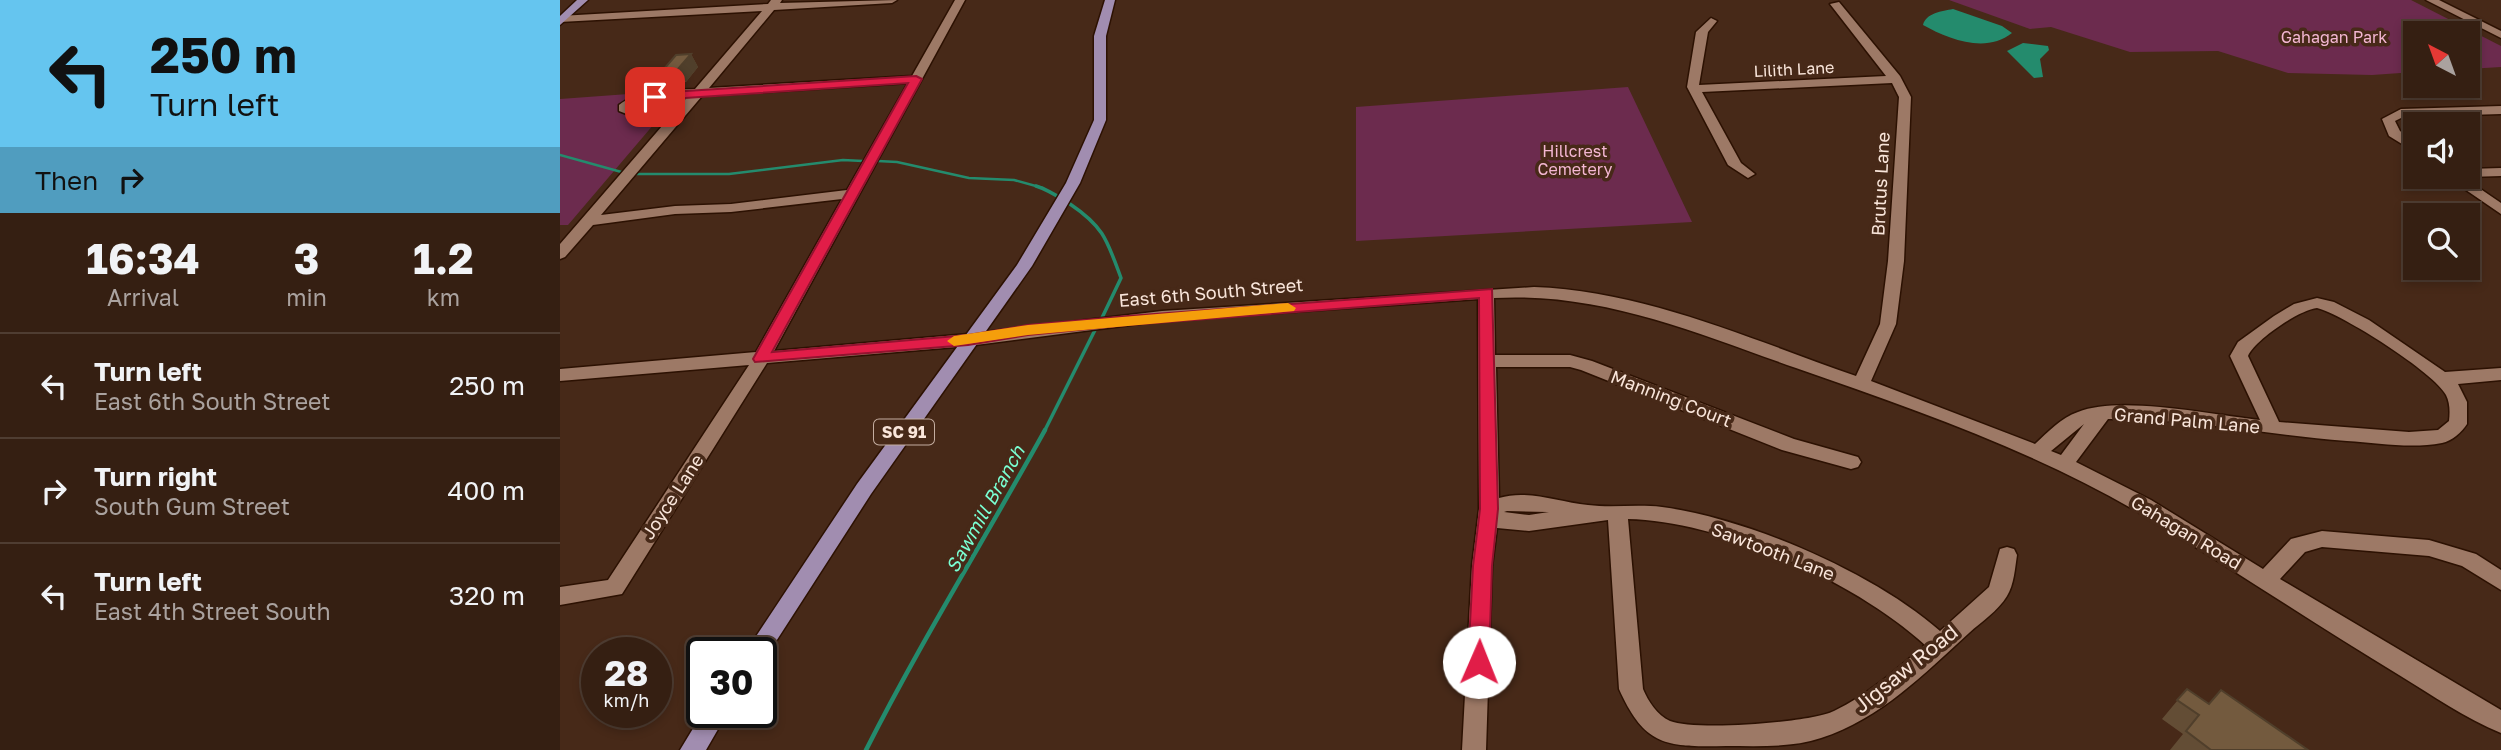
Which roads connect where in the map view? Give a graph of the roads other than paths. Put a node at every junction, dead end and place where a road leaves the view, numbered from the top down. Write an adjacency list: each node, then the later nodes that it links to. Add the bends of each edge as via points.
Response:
1 (583, 0): 8 (main road)
2 (892, 0): 6 (street)
3 (960, 0): 11 (street, Joyce Lane)
4 (1110, 0): 31 (main road, SC 91, via 1100,36 1100,120 1073,183 1024,266)
5 (2431, 0): 10 (street)
6 (774, 4): 8 (street); 14 (street)
7 (1835, 4): 12 (street, Brutus Lane)
8 (561, 20)
9 (1710, 21): 13 (street, via 1702,32)
10 (2501, 35)
11 (916, 79): 14 (street); 24 (street, Joyce Lane)
12 (1895, 79): 13 (street, Lilith Lane); 37 (street, Brutus Lane, via 1905,97 1896,261 1888,324)
13 (1695, 89): 22 (street, via 1735,165)
14 (699, 93): 18 (street); 18 (street, via 666,94 624,106 630,113)
15 (2501, 110): 16 (street)
16 (2434, 112)
17 (2403, 113): 19 (street, via 2388,119)
18 (680, 115): 28 (street)
19 (2403, 139)
20 (2501, 172): 21 (street)
21 (2480, 173)
22 (1748, 174)
23 (2471, 189): 26 (street)
24 (852, 194): 28 (street); 32 (street, Joyce Lane)
25 (2501, 196): 26 (street)
26 (2483, 197): 27 (street)
27 (2501, 210)
28 (589, 221): 29 (street)
29 (560, 254)
30 (1486, 293): 31 (street, East 6th South Street, via 1128,320); 33 (street); 37 (street, East 6th South Street, via 1558,293 1633,306)
31 (968, 340): 32 (street, East 6th South Street); 49 (main road, SC 91)
32 (761, 359): 35 (street, East 6th South Street); 48 (street, Joyce Lane, via 614,588)
33 (1487, 361): 41 (street, Manning Court, via 1586,365 1789,445); 43 (street)
34 (2501, 374): 36 (street)
35 (560, 375)
36 (2439, 378): 39 (street, Grand Palm Lane, via 2460,407 2458,424 2443,436 2409,439); 39 (street, Grand Palm Lane, via 2332,306 2304,304 2244,346 2239,356)
37 (1857, 383): 40 (street, Gahagan Road)
38 (2102, 414): 39 (street, Grand Palm Lane); 40 (street, Grand Palm Lane, via 2088,414 2066,426); 42 (street, Grand Palm Lane)
39 (2273, 428)
40 (2038, 452): 42 (street, Gahagan Road)
41 (1851, 462)
42 (2063, 464): 46 (street, Gahagan Road, via 2106,484)
43 (1489, 509): 44 (street, Sawtooth Lane, via 1500,521 1529,523); 54 (street)
44 (1617, 512): 50 (street, Sawtooth Lane, via 1686,520 1813,564 1880,597); 50 (street, Jigsaw Road, via 1631,689 1638,706 1663,732 1683,736 1750,734 1822,727 1874,699)
45 (2007, 555): 50 (street, Jigsaw Road, via 1998,591)
46 (2266, 581): 47 (street, via 2298,545 2322,539 2429,548 2469,560); 51 (street, Gahagan Road)
47 (2501, 581)
48 (560, 596)
49 (767, 637)
50 (1938, 644)
51 (2501, 722)
52 (706, 728): 53 (main road)
53 (692, 750)
54 (1474, 750)

